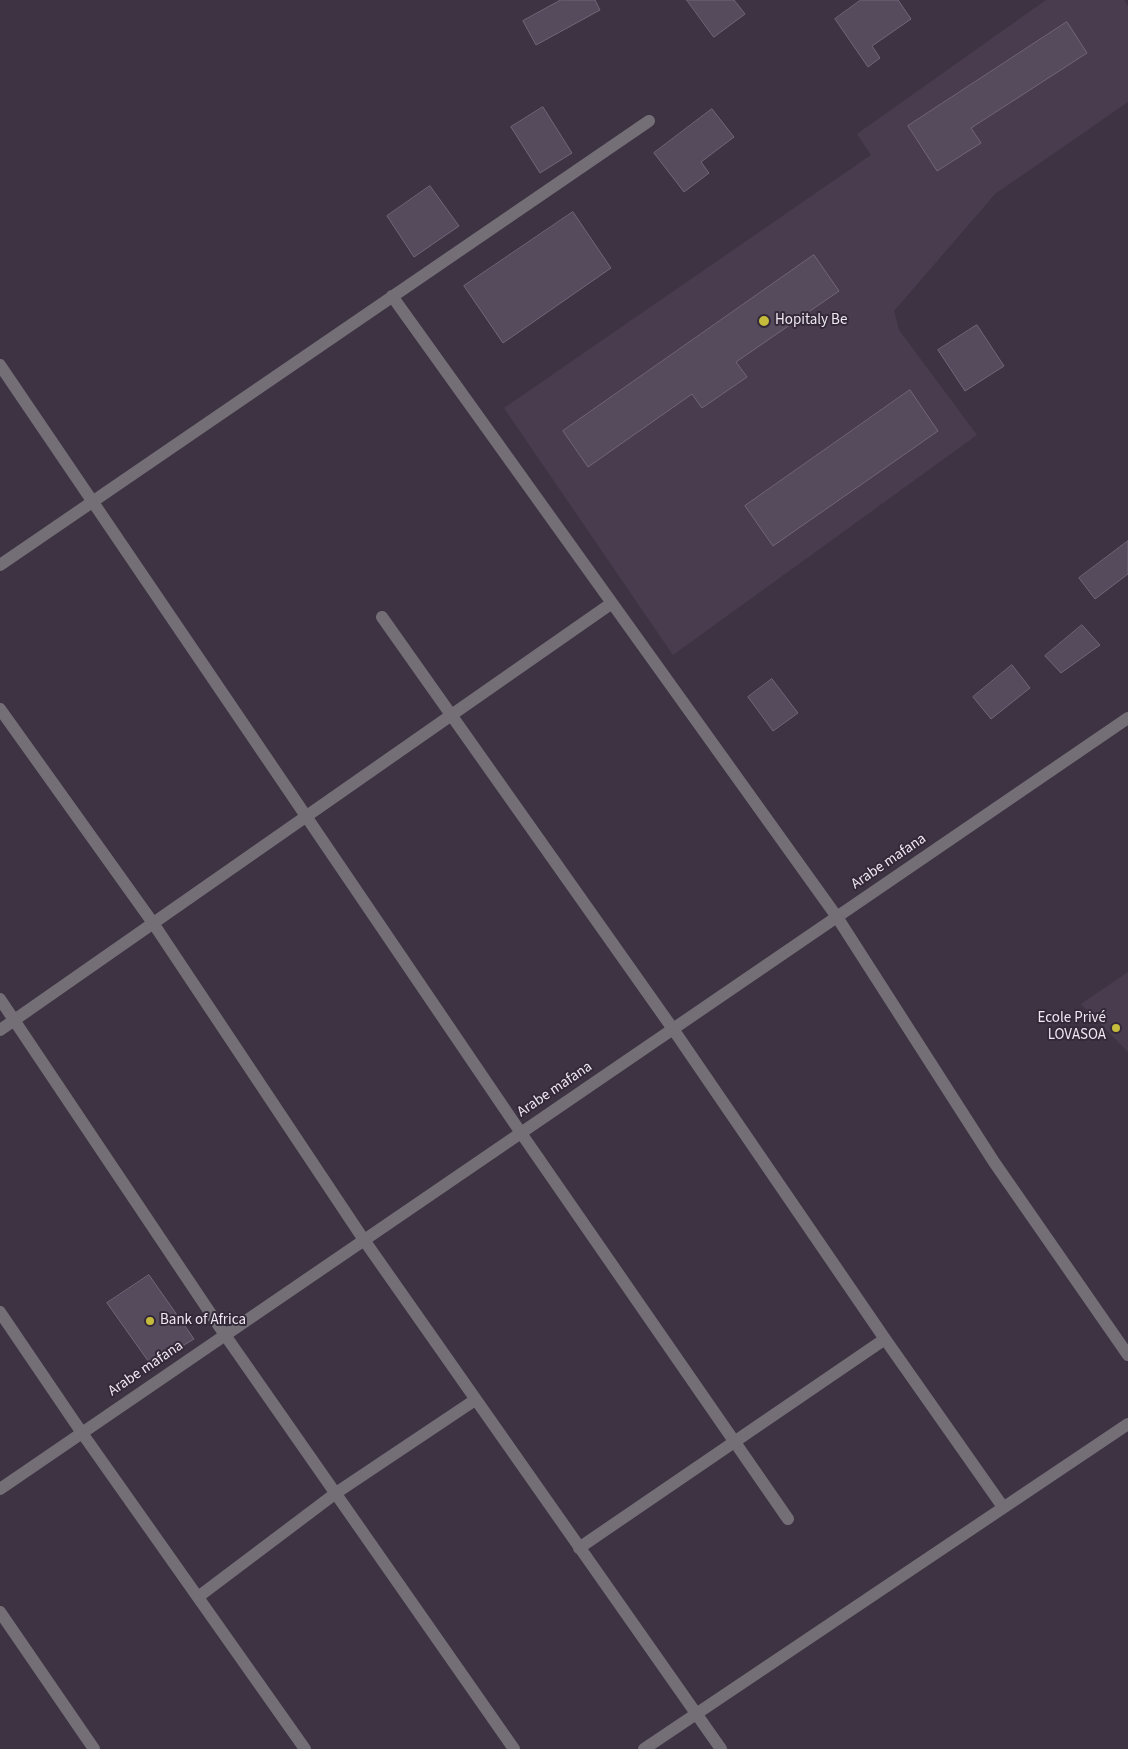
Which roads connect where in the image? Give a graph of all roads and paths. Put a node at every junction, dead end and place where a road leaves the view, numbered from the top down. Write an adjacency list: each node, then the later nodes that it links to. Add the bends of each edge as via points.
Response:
1 (649, 121): 2 (street)
2 (392, 296): 4 (street); 6 (street)
3 (0, 365): 4 (street)
4 (93, 501): 5 (street); 11 (street)
5 (0, 565)
6 (612, 603): 9 (street); 12 (street)
7 (382, 618): 9 (street)
8 (0, 709): 13 (street)
9 (451, 715): 11 (street); 16 (street)
10 (1128, 718): 12 (street, Arabe mafana)
11 (307, 816): 13 (street); 18 (street)
12 (838, 917): 16 (street, Arabe mafana); 23 (street, via 994,1162)
13 (153, 923): 15 (street); 19 (street)
14 (0, 999): 15 (street)
15 (14, 1020): 17 (street); 21 (street)
16 (673, 1029): 18 (street, Arabe mafana); 22 (street)
17 (0, 1030)
18 (521, 1133): 19 (street, Arabe mafana); 27 (street)
19 (364, 1240): 21 (street, Arabe mafana); 24 (street)
20 (0, 1312): 26 (street)
21 (225, 1335): 26 (street, Arabe mafana); 29 (street)
22 (885, 1339): 27 (street); 30 (street)
23 (1128, 1355)
24 (475, 1400): 29 (street); 32 (street)
25 (1128, 1424): 30 (street)
26 (82, 1433): 28 (street, Arabe mafana); 33 (street)
27 (734, 1442): 31 (street); 32 (street)
28 (0, 1489)
29 (336, 1493): 33 (street); 38 (street)
30 (1004, 1507): 35 (street)
31 (788, 1519)
32 (580, 1548): 35 (street)
33 (198, 1597): 36 (street)
34 (0, 1612): 37 (street)
35 (697, 1714): 39 (street); 40 (street)
36 (301, 1747)
37 (94, 1749)
38 (514, 1749)
39 (644, 1749)
40 (721, 1749)

